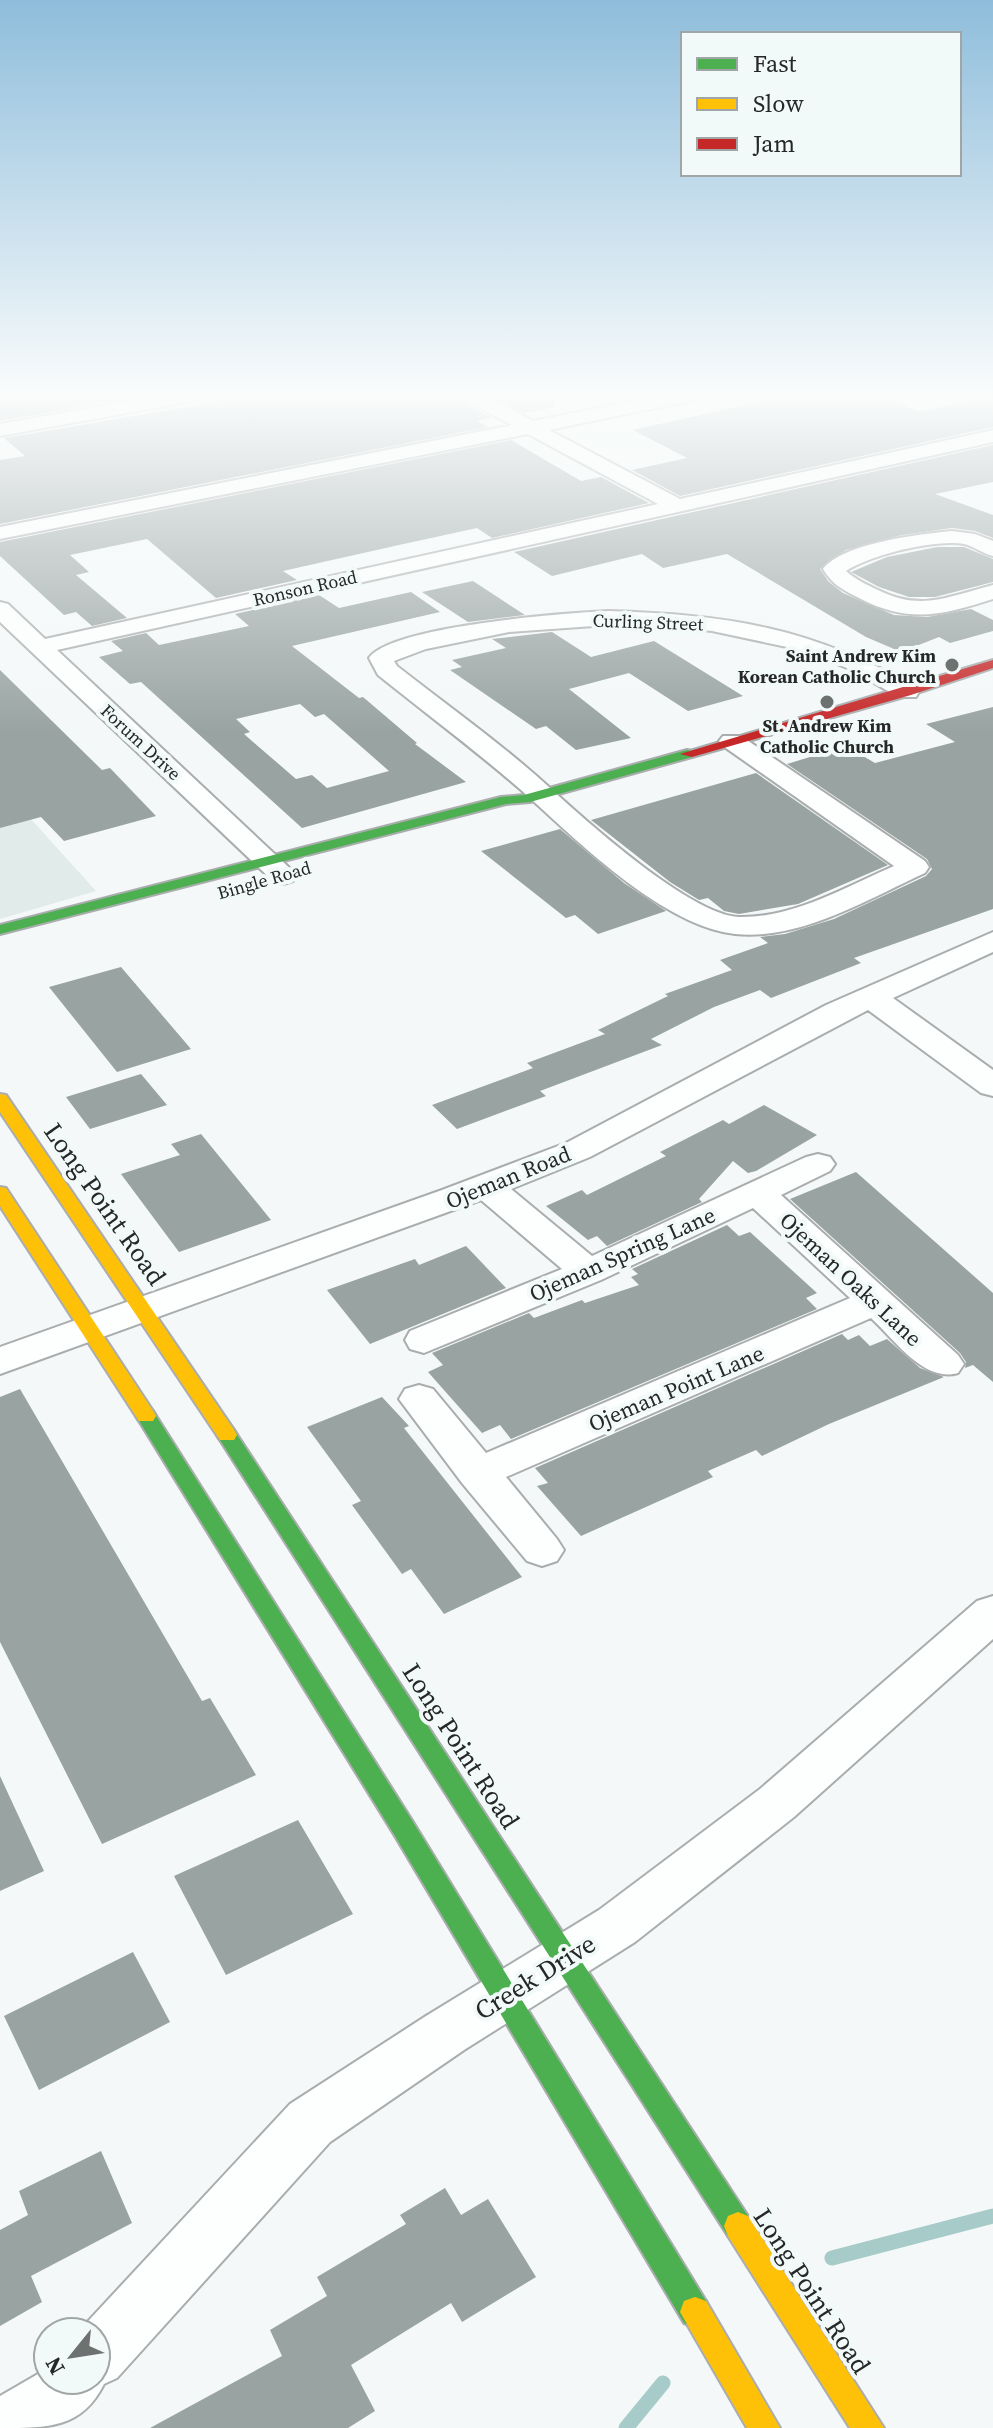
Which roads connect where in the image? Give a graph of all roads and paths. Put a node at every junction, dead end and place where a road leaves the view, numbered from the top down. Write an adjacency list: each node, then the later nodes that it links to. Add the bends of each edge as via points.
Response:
1 (134, 506): 3 (street)
2 (670, 506): 7 (street, Ronson Road)
3 (0, 533)
4 (993, 550): 5 (street, via 970,539 937,537 848,560 834,569 844,581 883,603 911,611)
5 (987, 598)
6 (0, 609): 7 (street, Forum Drive)
7 (39, 647): 12 (street, Forum Drive)
8 (993, 664): 9 (main road, Bingle Road)
9 (907, 692): 10 (main road, Bingle Road); 11 (street, Curling Street, via 854,662 806,645 722,626 653,618 511,625 408,647 381,658 387,670)
10 (732, 741): 11 (main road, Bingle Road); 11 (street, via 915,867 790,921 750,926 713,922 682,907)
11 (533, 796): 12 (main road, Bingle Road)
12 (276, 868): 13 (main road, Bingle Road); 14 (main road, Bingle Road)
13 (210, 895)
14 (0, 930)
15 (993, 941): 16 (street, Ojeman Road)
16 (870, 996): 17 (street); 22 (street, Ojeman Road, via 578,1150)
17 (993, 1086)
18 (0, 1099): 19 (main road, Long Point Road)
19 (25, 1134): 20 (main road); 27 (main road, Long Point Road)
20 (0, 1142)
21 (818, 1164): 24 (street, Ojeman Spring Lane)
22 (486, 1186): 25 (street); 27 (street, Ojeman Road)
23 (0, 1192): 28 (main road)
24 (758, 1193): 25 (street, Ojeman Spring Lane); 26 (street, Ojeman Oaks Lane)
25 (588, 1272): 29 (street, Ojeman Spring Lane)
26 (875, 1302): 31 (street, Ojeman Oaks Lane); 33 (street, Ojeman Point Lane)
27 (145, 1308): 28 (street, Ojeman Road); 36 (main road, Long Point Road)
28 (91, 1328): 30 (street, Ojeman Road); 37 (main road)
29 (424, 1340)
30 (0, 1361)
31 (944, 1364)
32 (419, 1399): 33 (street)
33 (477, 1473): 34 (street)
34 (542, 1550)
35 (993, 1613): 36 (street, Creek Drive, via 777,1803 617,1926)
36 (567, 1957): 37 (street, Creek Drive); 42 (main road, Long Point Road)
37 (506, 1995): 38 (street, Creek Drive, via 310,2123); 41 (main road)
38 (112, 2340)
39 (60, 2396): 40 (street)
40 (5, 2428)
41 (764, 2428)
42 (868, 2428)

